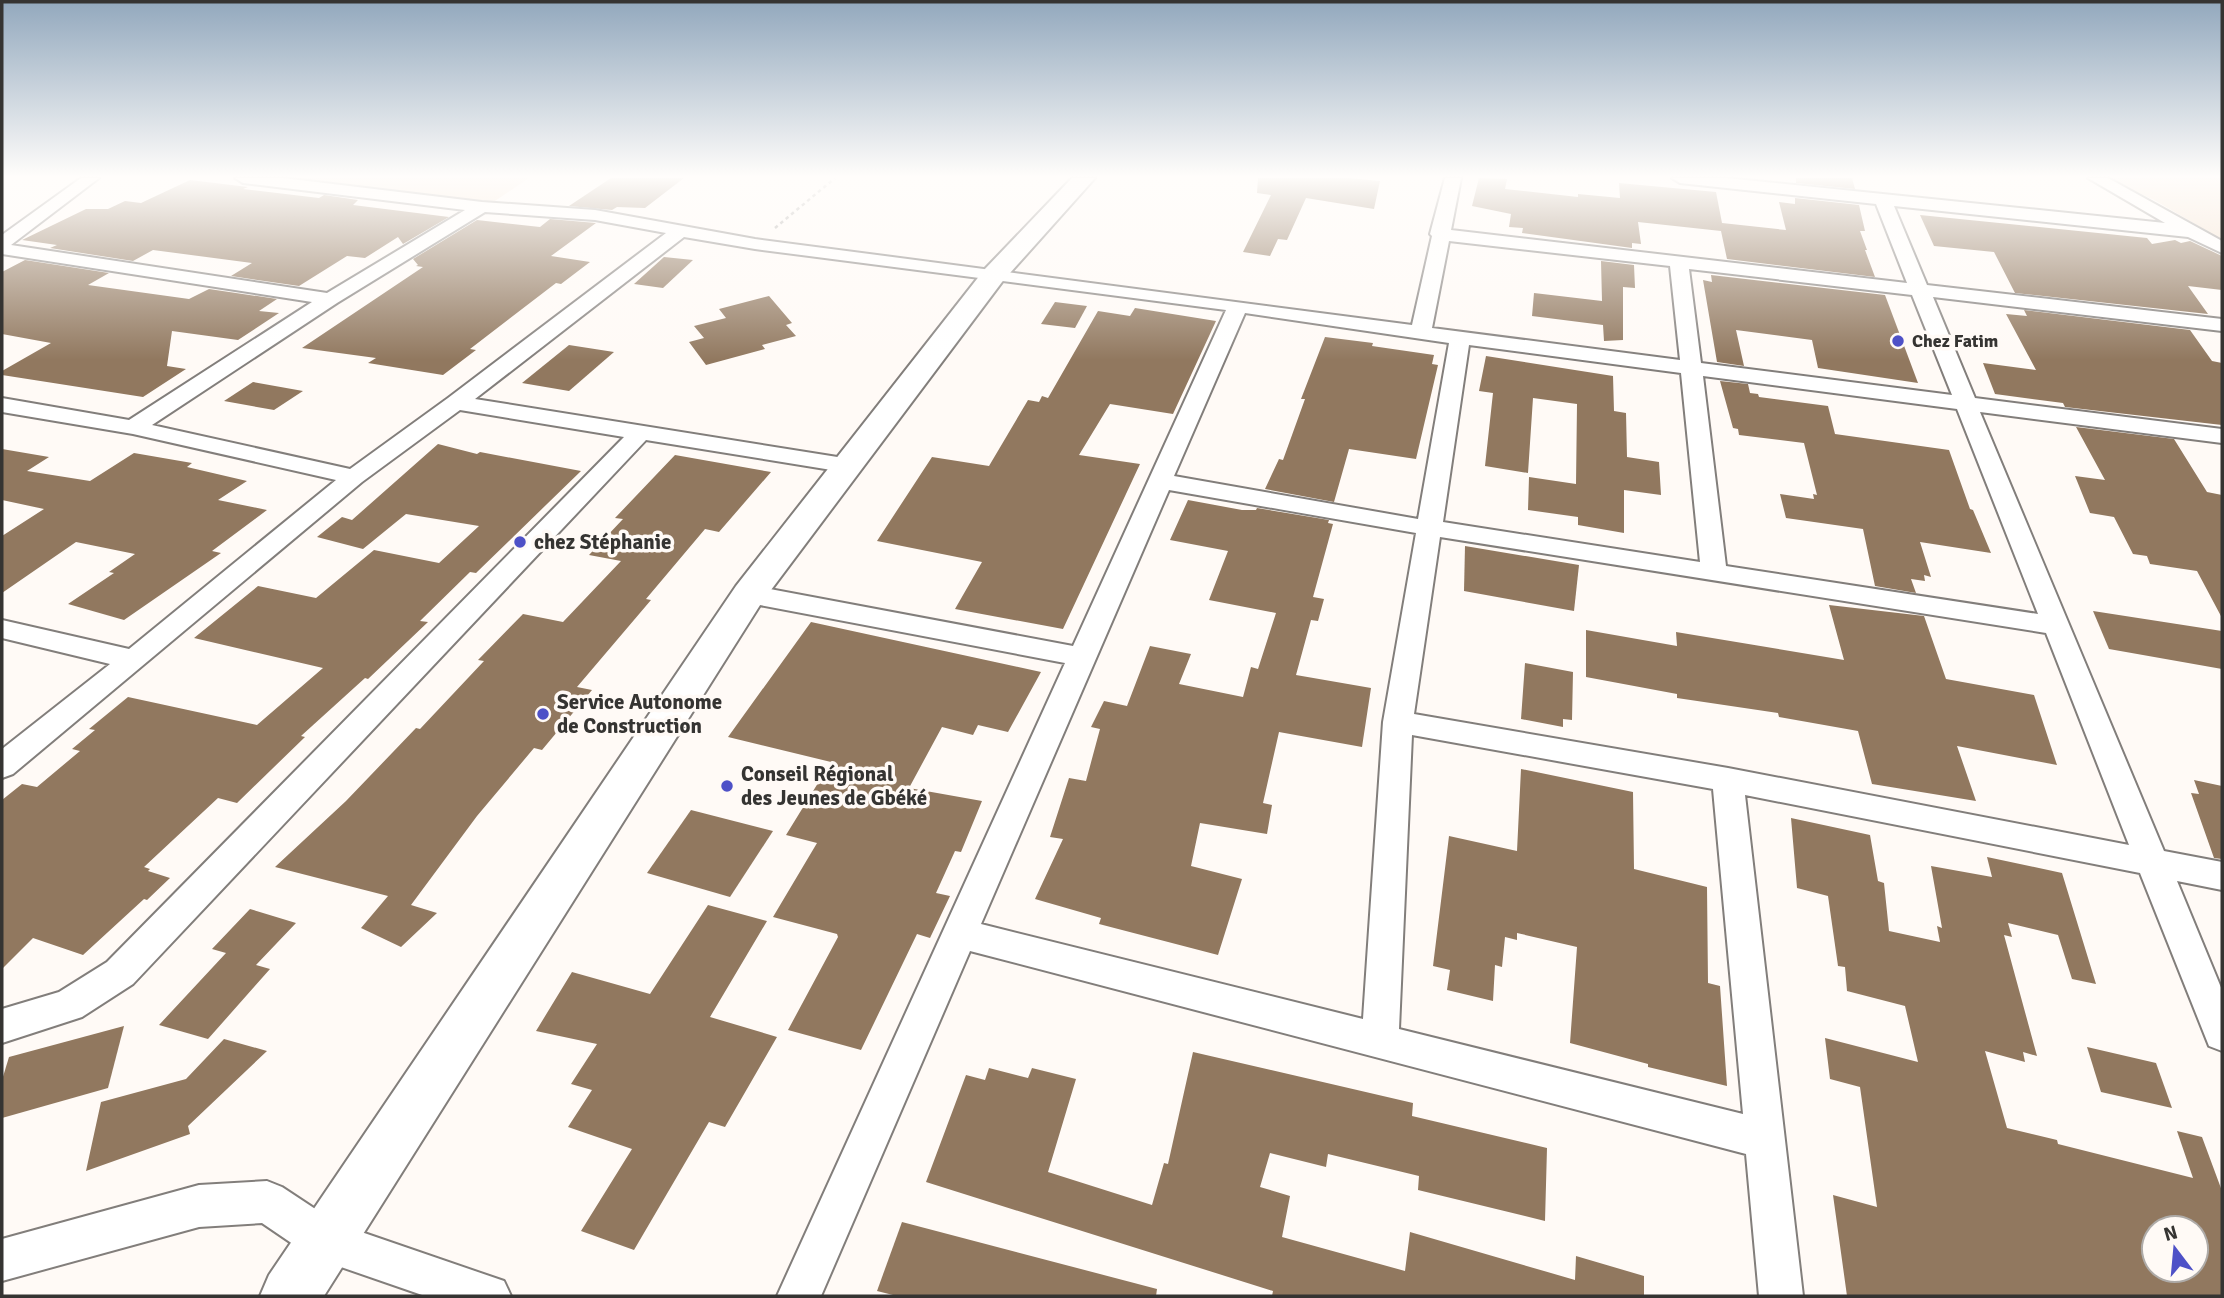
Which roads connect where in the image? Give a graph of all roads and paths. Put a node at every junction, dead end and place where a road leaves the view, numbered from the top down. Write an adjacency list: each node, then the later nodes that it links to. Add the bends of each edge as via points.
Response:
1 (430, 239): 16 (street)
2 (670, 239): 23 (street)
3 (721, 239): 10 (street)
4 (762, 239): 10 (path)
5 (1028, 239): 14 (street)
6 (1438, 239): 19 (street)
7 (1478, 239): 13 (street)
8 (1898, 239): 15 (street)
9 (2207, 239): 11 (street)
10 (755, 244): 14 (street)
11 (2222, 248)
12 (2, 249): 16 (street)
13 (1679, 262): 15 (street); 21 (street)
14 (993, 276): 17 (street); 28 (street)
15 (1918, 290): 18 (street); 22 (street)
16 (330, 299): 25 (street)
17 (1238, 306): 19 (street); 30 (street)
18 (2222, 326)
19 (1421, 330): 20 (street)
20 (1460, 338): 21 (street); 31 (street)
21 (1692, 366): 22 (street); 32 (street)
22 (1966, 402): 27 (street); 34 (street)
23 (456, 403): 26 (street); 29 (street)
24 (2, 405): 25 (street)
25 (133, 427): 29 (street)
26 (639, 434): 28 (street); 44 (street, via 121,973 69,1005)
27 (2222, 436)
28 (849, 466): 33 (street)
29 (354, 477): 37 (street)
30 (1161, 481): 31 (street); 36 (street)
31 (1429, 528): 32 (street); 38 (street)
32 (1714, 571): 34 (street)
33 (749, 594): 36 (street); 48 (street)
34 (2057, 626): 41 (street)
35 (2, 629): 37 (street)
36 (1083, 657): 43 (street)
37 (134, 660): 39 (street)
38 (1398, 722): 40 (street); 46 (street)
39 (2, 765)
40 (1728, 780): 41 (street); 47 (street)
41 (2152, 862): 42 (street); 45 (street)
42 (2222, 876)
43 (960, 934): 46 (street); 52 (street)
44 (2, 1027)
45 (2222, 1034)
46 (1380, 1041): 47 (street)
47 (1765, 1139): 53 (street)
48 (327, 1242): 49 (street, via 267,1202 226,1204 199,1206); 50 (street); 51 (street)
49 (2, 1260)
50 (290, 1296)
51 (489, 1296)
52 (799, 1296)
53 (1781, 1296)

